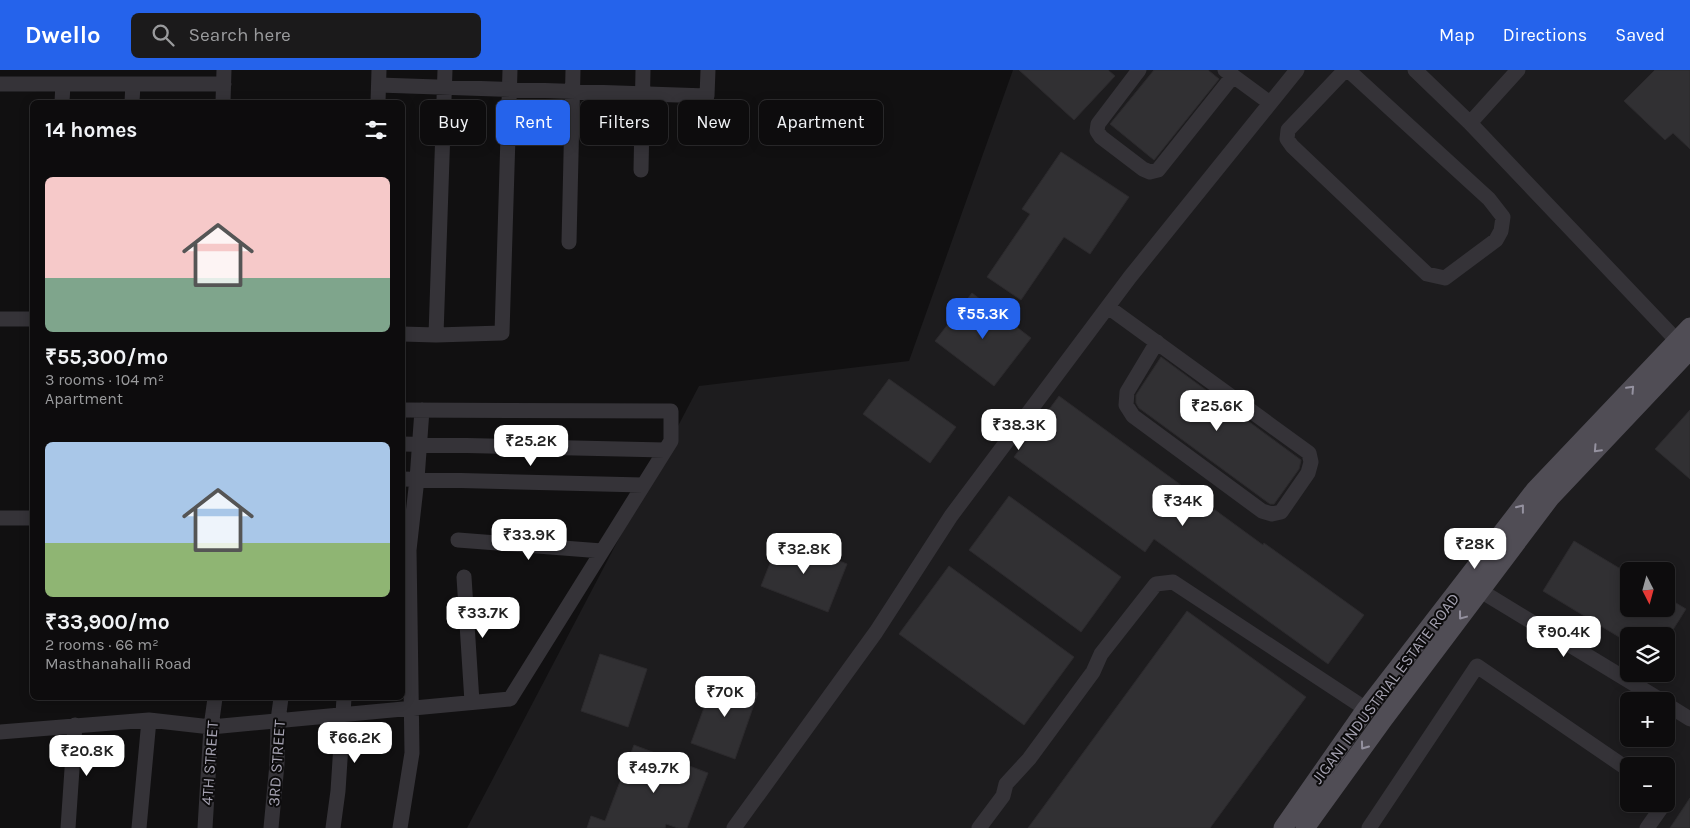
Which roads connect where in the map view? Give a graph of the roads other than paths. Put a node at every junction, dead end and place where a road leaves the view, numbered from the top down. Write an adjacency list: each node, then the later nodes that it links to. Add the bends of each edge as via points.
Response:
1 (445, 70): 17 (street)
2 (510, 70): 18 (street)
3 (574, 70): 19 (street)
4 (643, 70): 20 (street)
5 (708, 70): 20 (street, via 707,96)
6 (1139, 70): 11 (street, via 1098,124 1097,131 1150,172 1158,170)
7 (1297, 70): 25 (street)
8 (1347, 70): 8 (street, via 1489,199 1503,217 1496,240 1445,278 1427,274 1287,139 1288,130)
9 (1415, 70): 26 (street)
10 (1518, 70): 26 (street)
11 (1229, 73): 25 (street)
12 (224, 77): 16 (street); 23 (street)
13 (379, 77): 17 (street); 24 (street)
14 (0, 84): 15 (street)
15 (63, 84): 16 (street); 21 (street)
16 (133, 84): 22 (street)
17 (444, 87): 18 (street); 34 (street)
18 (510, 89): 19 (street); 34 (street, via 502,333)
19 (573, 91): 20 (street); 28 (street)
20 (643, 93): 27 (street)
21 (62, 100)
22 (132, 100)
23 (223, 100)
24 (378, 100)
25 (1270, 103): 29 (street)
26 (1470, 123): 36 (street)
27 (641, 170)
28 (569, 242)
29 (1108, 307): 35 (street); 74 (street, via 951,516 876,632)
30 (0, 319): 31 (street)
31 (30, 319)
32 (1690, 327): 36 (main road, JIGANI INDUSTRIAL ESTATE ROAD)
33 (405, 334): 34 (street)
34 (436, 335)
35 (1157, 342): 35 (street, via 1309,453 1308,473 1281,512 1272,514 1262,510 1133,416 1126,405 1127,392)
36 (1685, 347): 49 (main road, JIGANI INDUSTRIAL ESTATE ROAD, one-way to 36, via 1535,490); 50 (main road, JIGANI INDUSTRIAL ESTATE ROAD, one-way to 50, via 1550,498)
37 (405, 410): 38 (street)
38 (422, 410): 40 (street); 41 (street, via 671,411)
39 (405, 444): 40 (street)
40 (419, 445): 41 (street); 42 (street)
41 (668, 446): 43 (street)
42 (410, 479): 43 (street); 56 (street)
43 (643, 485): 47 (street)
44 (0, 518): 45 (street)
45 (30, 518)
46 (458, 540): 47 (street)
47 (602, 551): 55 (street, via 510,698)
48 (464, 576): 55 (street)
49 (1464, 581): 50 (street); 57 (main road, JIGANI INDUSTRIAL ESTATE ROAD)
50 (1482, 590): 51 (street); 77 (main road, JIGANI INDUSTRIAL ESTATE ROAD, one-way to 77)
51 (1647, 692)
52 (215, 700): 64 (street, 4TH STREET)
53 (281, 700): 62 (street, 3RD STREET)
54 (344, 700): 59 (street)
55 (472, 702): 56 (street)
56 (412, 708): 59 (street); 73 (street, via 412,753)
57 (1366, 709): 75 (street, via 1173,582 1156,584 1101,654 1093,672 1029,759 1006,784 1003,796); 76 (main road, JIGANI INDUSTRIAL ESTATE ROAD)
58 (1675, 709): 60 (street)
59 (344, 714): 62 (street); 72 (street)
60 (1690, 718)
61 (149, 720): 63 (street); 64 (street); 69 (street)
62 (278, 720): 64 (street); 71 (street, 3RD STREET)
63 (75, 725): 65 (street); 68 (street)
64 (211, 727): 70 (street, 4TH STREET)
65 (0, 732)
66 (1620, 764): 78 (street, via 1478,666)
67 (1658, 812): 79 (street)
68 (68, 828)
69 (139, 828)
70 (205, 828)
71 (271, 828)
72 (333, 828)
73 (400, 828)
74 (734, 828)
75 (979, 828)
76 (1283, 828)
77 (1305, 828)
78 (1369, 828)
79 (1647, 828)

